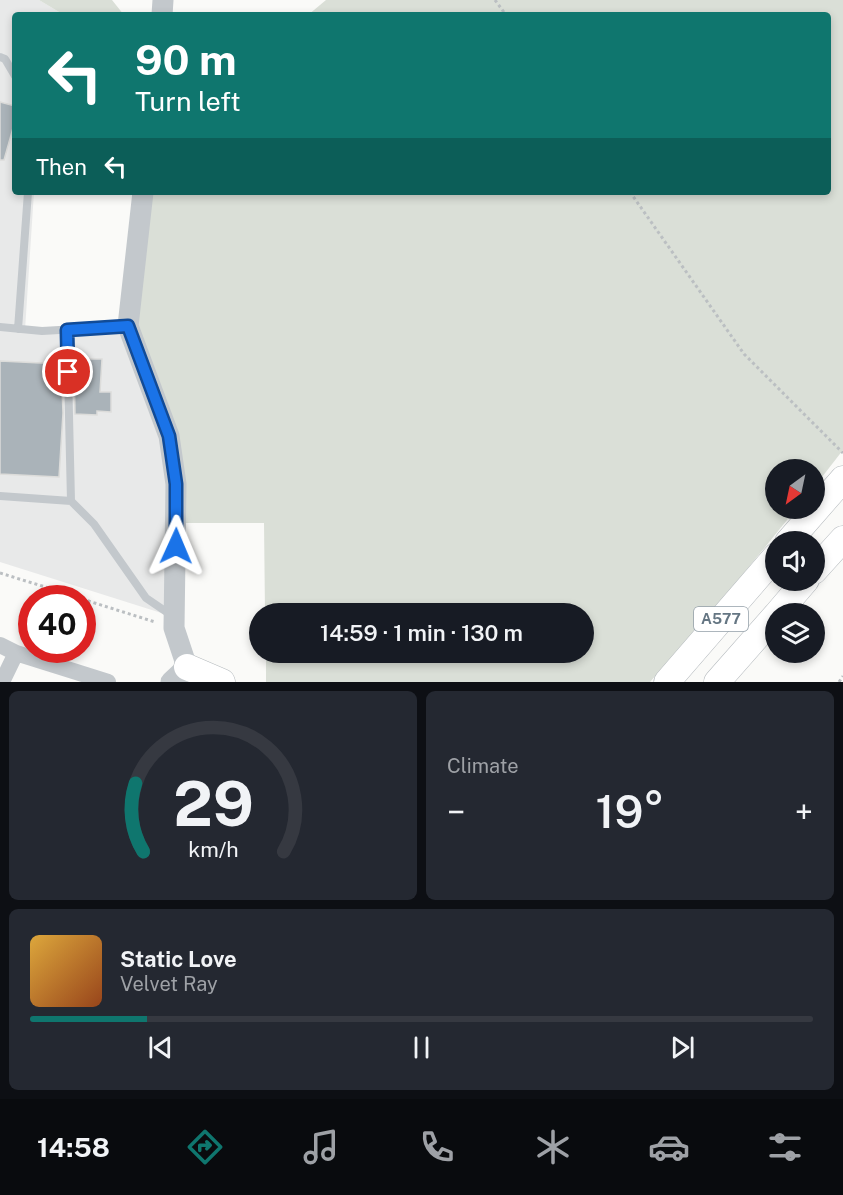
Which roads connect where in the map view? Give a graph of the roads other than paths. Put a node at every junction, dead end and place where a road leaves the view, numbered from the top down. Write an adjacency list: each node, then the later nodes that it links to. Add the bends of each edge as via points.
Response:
1 (0, 57): 2 (lane)
2 (12, 71)
3 (28, 195): 7 (lane)
4 (143, 195): 5 (street)
5 (128, 326): 8 (lane); 18 (street, via 169,436 176,484)
6 (0, 327): 7 (lane)
7 (18, 329): 8 (lane)
8 (67, 330): 11 (lane)
9 (843, 479): 12 (main road)
10 (0, 496): 11 (lane)
11 (71, 501): 18 (lane, via 94,524 146,598)
12 (798, 531)
13 (843, 539): 14 (main road)
14 (825, 559)
15 (765, 569): 26 (main road, A577)
16 (796, 591): 17 (main road, A577)
17 (786, 603)
18 (174, 622): 22 (street)
19 (765, 627): 27 (main road, A577)
20 (0, 645): 21 (street)
21 (16, 652): 23 (street); 24 (street)
22 (179, 674): 25 (main road)
23 (2, 682)
24 (108, 682)
25 (222, 682)
26 (667, 682)
27 (717, 682)

